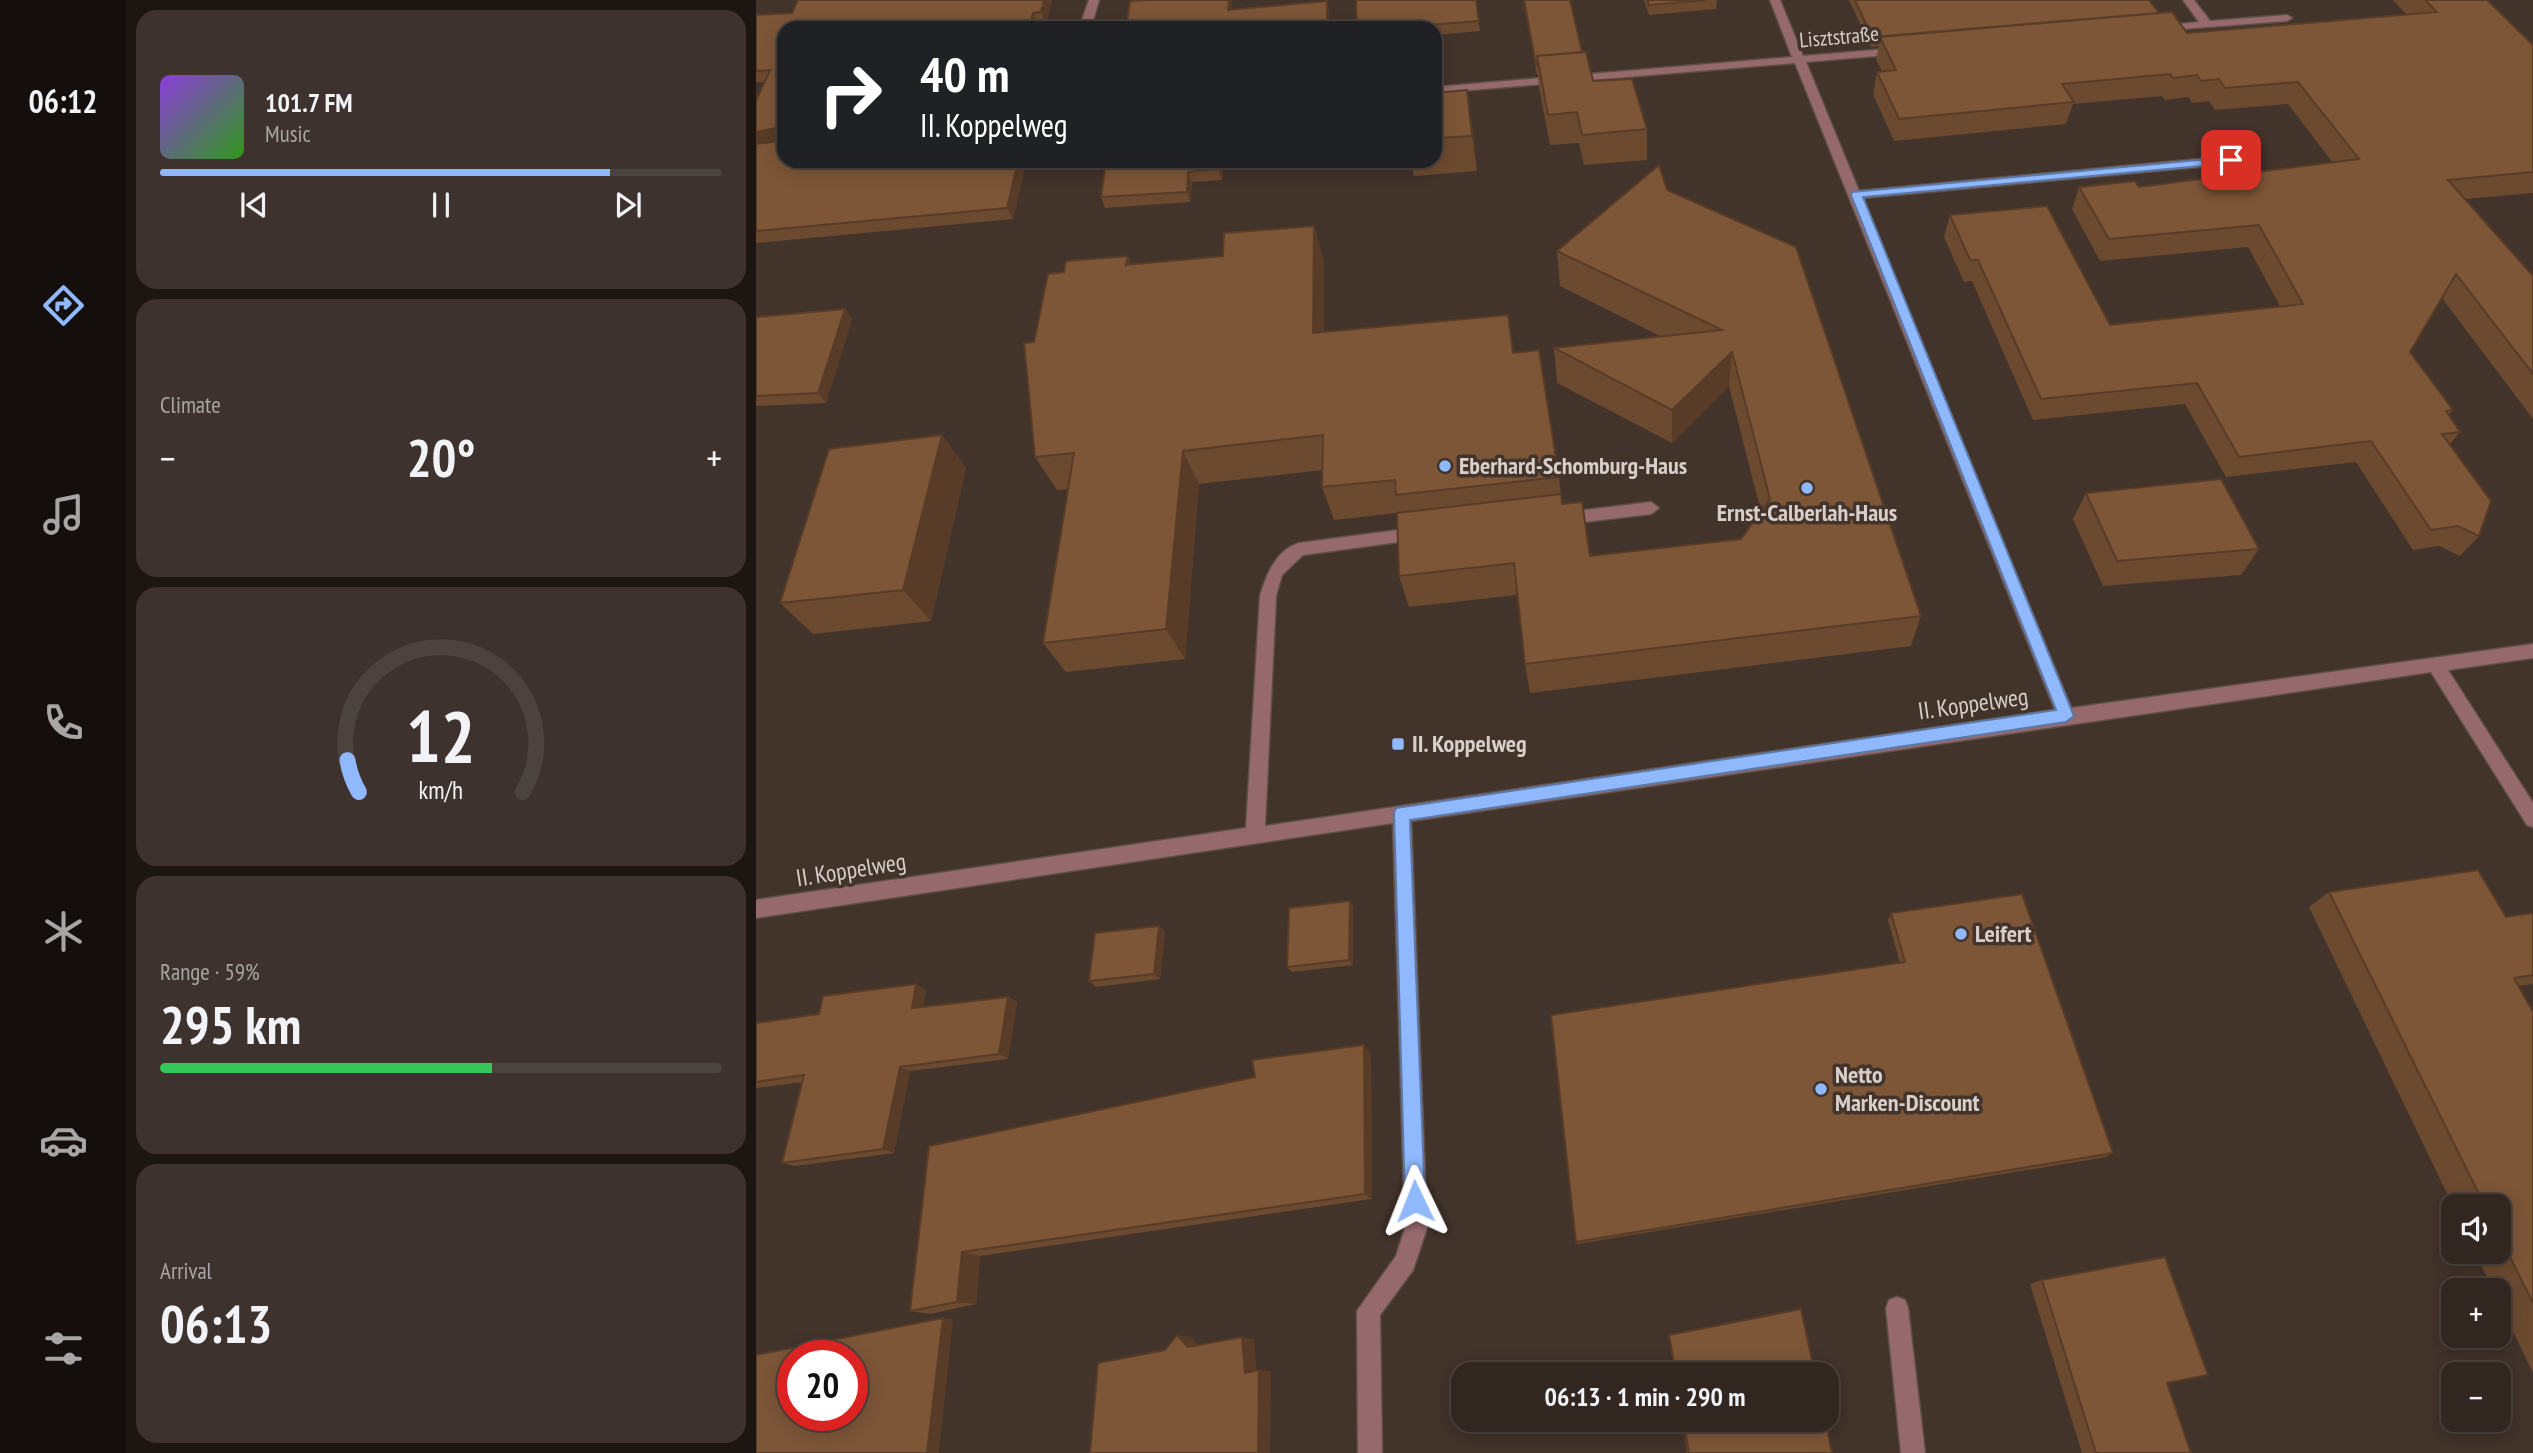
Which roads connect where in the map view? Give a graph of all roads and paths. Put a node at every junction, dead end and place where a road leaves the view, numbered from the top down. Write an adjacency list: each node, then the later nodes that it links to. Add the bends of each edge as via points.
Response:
1 (1094, 0): 5 (street)
2 (1775, 0): 9 (street)
3 (2188, 0): 6 (street)
4 (2287, 18): 6 (street)
5 (1087, 21)
6 (2207, 25): 7 (street)
7 (2153, 29)
8 (1908, 50): 9 (street, Lisztstraße)
9 (1800, 59): 10 (street, Lisztstraße); 12 (street)
10 (1442, 89)
11 (2231, 160): 12 (street)
12 (1856, 195): 18 (street)
13 (1651, 508): 14 (street)
14 (1545, 520)
15 (1437, 531): 21 (street, via 1299,549 1275,572 1268,596)
16 (2533, 651): 17 (street, II. Koppelweg)
17 (2436, 665): 18 (street, II. Koppelweg); 20 (street)
18 (2066, 716): 19 (street, II. Koppelweg)
19 (1402, 813): 21 (street, II. Koppelweg); 24 (street, via 1416,1228 1405,1262 1368,1311)
20 (2533, 819)
21 (1255, 835): 22 (street, II. Koppelweg)
22 (756, 909)
23 (1897, 1308): 25 (street)
24 (1370, 1453)
25 (1913, 1453)

